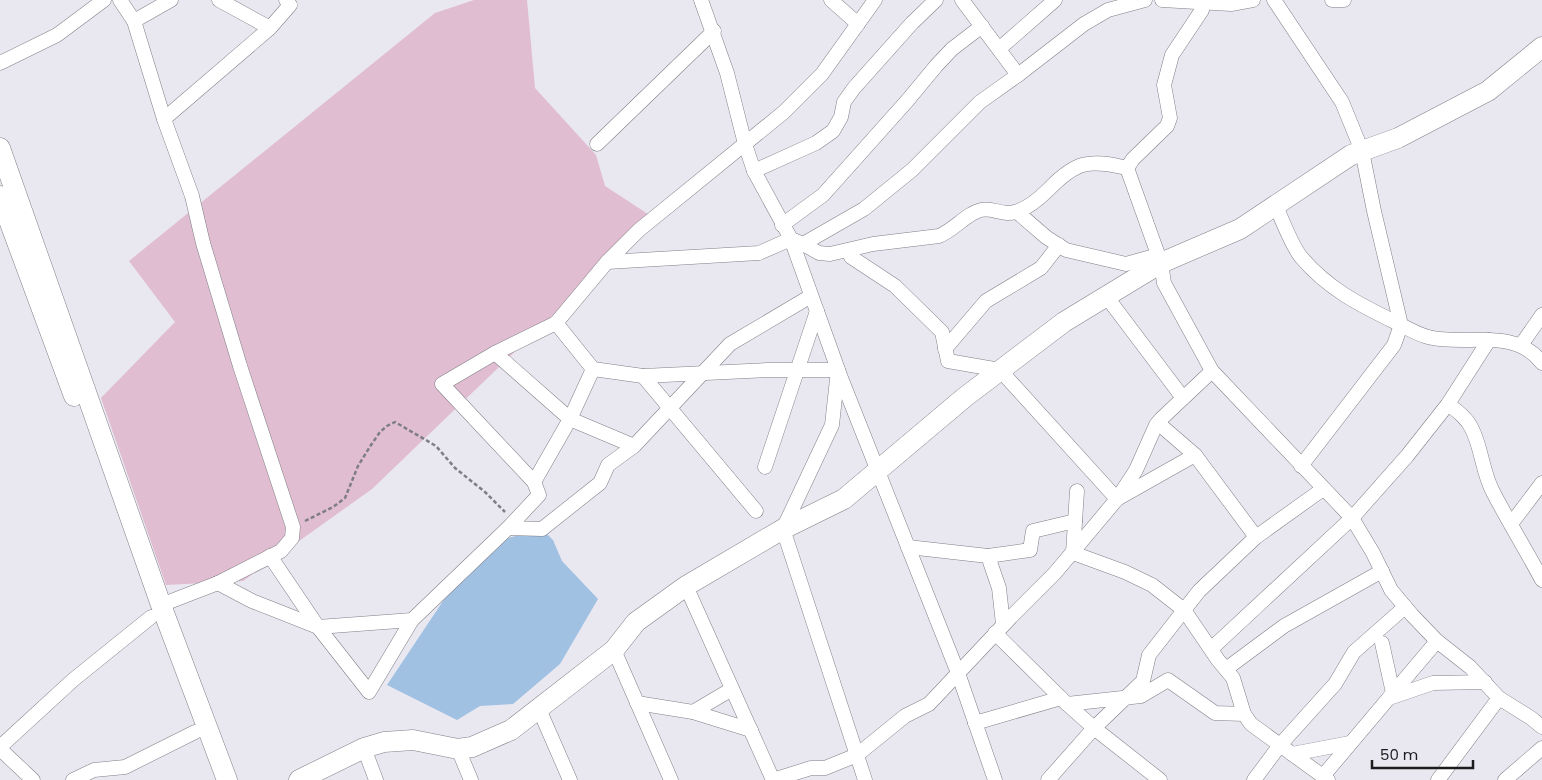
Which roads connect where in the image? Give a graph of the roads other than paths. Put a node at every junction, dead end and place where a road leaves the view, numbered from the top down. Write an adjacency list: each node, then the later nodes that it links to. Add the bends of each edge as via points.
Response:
1 (104, 0): 26 (street, via 57,35)
2 (120, 0): 19 (street)
3 (171, 0): 19 (street)
4 (219, 0): 22 (street)
5 (701, 0): 23 (street)
6 (875, 0): 20 (street)
7 (936, 0): 34 (street, via 854,88 844,102 841,117 833,131 816,143)
8 (962, 0): 21 (street)
9 (1054, 0): 25 (street)
10 (1145, 0): 27 (street, via 1108,10 1084,24)
11 (1162, 0): 16 (street)
12 (1253, 0): 16 (street, via 1231,4)
13 (1274, 0): 32 (street, via 1342,102)
14 (1332, 0): 15 (street)
15 (1344, 0)
16 (1204, 1): 33 (street, via 1202,10 1172,55 1164,86 1170,118 1167,126)
17 (291, 2): 22 (street)
18 (839, 3): 20 (street)
19 (134, 21): 28 (street)
20 (858, 24): 30 (street, via 822,74 784,112)
21 (982, 26): 25 (street); 38 (street, via 936,66 823,195)
22 (270, 28): 28 (street)
23 (713, 32): 29 (street); 30 (street)
24 (1542, 47): 32 (street, via 1488,91 1398,138)
25 (1000, 49): 27 (street)
26 (0, 63)
27 (1018, 75): 39 (street, via 980,102 912,170 864,209)
28 (164, 119): 86 (street, via 192,196 240,366 293,527 292,538 281,551)
29 (597, 144)
30 (745, 144): 34 (street); 43 (street, via 640,230)
31 (0, 148): 94 (street)
32 (1362, 151): 36 (street); 49 (street)
33 (1127, 168): 37 (street, via 1093,162 1075,167 1064,173 1040,198); 42 (street)
34 (754, 171): 38 (street)
35 (0, 196): 94 (street)
36 (1276, 206): 42 (street, via 1240,230); 49 (street, via 1300,256 1334,290)
37 (1017, 212): 39 (street, via 1004,214 979,210 939,236 873,244 830,254 819,253); 40 (street)
38 (782, 225): 39 (street)
39 (797, 242): 43 (street, via 759,253); 44 (street)
40 (1059, 245): 42 (street, via 1066,250 1126,264); 52 (street, via 1041,268 986,301)
41 (851, 257): 52 (street, via 896,286 942,332)
42 (1159, 259): 45 (street); 59 (street, via 1164,283)
43 (607, 262): 48 (street)
44 (812, 296): 46 (street); 60 (street, via 730,344)
45 (1106, 296): 58 (street, via 1064,322); 62 (street)
46 (817, 311): 56 (street); 57 (street)
47 (1542, 315): 51 (street)
48 (556, 324): 53 (street); 55 (street)
49 (1401, 325): 50 (street, via 1428,337); 69 (street, via 1394,345)
50 (1489, 340): 51 (street, via 1508,340); 63 (street)
51 (1521, 345): 54 (street)
52 (945, 349): 58 (street, via 948,361)
53 (495, 352): 65 (street); 72 (street, via 442,384)
54 (1542, 363)
55 (593, 369): 61 (street); 65 (street)
56 (797, 370): 57 (street); 60 (street); 70 (street)
57 (838, 370): 71 (street); 82 (street, via 832,425)
58 (1000, 370): 71 (street); 76 (street)
59 (1212, 371): 62 (street); 69 (street)
60 (702, 373): 61 (street); 64 (street)
61 (644, 376): 64 (street)
62 (1183, 398): 66 (street)
63 (1448, 404): 78 (street); 80 (street, via 1472,428 1484,473)
64 (669, 407): 67 (street); 77 (street)
65 (570, 419): 67 (street); 72 (street)
66 (1158, 422): 68 (street); 76 (street, via 1136,470)
67 (634, 446): 81 (street, via 608,465 600,483 542,529)
68 (1195, 455): 76 (street); 83 (street)
69 (1301, 466): 74 (street)
70 (765, 467)
71 (878, 471): 82 (street, via 844,499); 84 (street)
72 (534, 482): 81 (street, via 539,495)
73 (1542, 483): 80 (street)
74 (1323, 489): 78 (street); 83 (street)
75 (1077, 491): 79 (street)
76 (1117, 499): 85 (street)
77 (756, 511)
78 (1352, 518): 88 (street); 100 (street)
79 (1075, 521): 85 (street); 87 (street, via 1033,531 1030,550)
80 (1511, 524): 89 (street)
81 (508, 528): 95 (street)
82 (783, 529): 91 (street); 126 (street)
83 (1256, 537): 93 (street)
84 (908, 547): 87 (street); 103 (street)
85 (1073, 553): 93 (street, via 1152,585); 97 (street)
86 (270, 556): 90 (street); 96 (street)
87 (988, 556): 97 (street, via 999,588)
88 (1382, 571): 92 (street, via 1390,590); 102 (street, via 1284,626)
89 (1542, 580)
90 (218, 582): 94 (street); 96 (street, via 252,601)
91 (686, 586): 101 (street, via 636,622); 105 (street)
92 (1405, 607): 98 (street); 120 (street, via 1354,652 1335,684)
93 (1184, 610): 100 (street); 107 (street, via 1149,654 1143,681)
94 (156, 611): 118 (street); 121 (street, via 72,680); 131 (street)
95 (412, 620): 96 (street); 96 (street, via 369,692)
96 (318, 627)
97 (999, 629): 103 (street); 109 (street)
98 (1437, 641): 104 (street); 106 (street)
99 (1382, 642): 106 (street)
100 (1210, 649): 102 (street)
101 (614, 650): 110 (street); 111 (street)
102 (1226, 669): 113 (street, via 1233,678)
103 (958, 673): 114 (street); 126 (street, via 929,704 905,716)
104 (1485, 682): 106 (street, via 1433,683); 108 (street)
105 (732, 689): 112 (street); 117 (street)
106 (1390, 696): 119 (street)
107 (1125, 697): 109 (street); 113 (street, via 1141,696 1168,680 1215,713); 116 (street)
108 (1499, 698): 115 (street); 142 (street)
109 (1064, 701): 114 (street); 116 (street)
110 (638, 703): 112 (street); 136 (street)
111 (539, 709): 123 (street, via 496,738 472,747); 135 (street)
112 (693, 712): 117 (street)
113 (1244, 714): 120 (street, via 1251,724)
114 (975, 723): 138 (street)
115 (1542, 727)
116 (1094, 728): 139 (street); 140 (street)
117 (751, 730): 126 (street, via 773,780 811,768 825,768)
118 (195, 732): 129 (street, via 124,767 94,770); 130 (street)
119 (1350, 743): 125 (street); 127 (street)
120 (1280, 745): 125 (street); 141 (street)
121 (0, 748): 128 (street)
122 (364, 748): 123 (street, via 384,742 413,740); 132 (street); 133 (street)
123 (458, 748): 134 (street)
124 (1542, 748): 143 (street)
125 (1292, 754): 127 (street)
126 (857, 755): 137 (street)
127 (1318, 776)
128 (33, 780)
129 (73, 780)
130 (212, 780)
131 (227, 780)
132 (299, 780)
133 (376, 780)
134 (471, 780)
135 (570, 780)
136 (671, 780)
137 (866, 780)
138 (995, 780)
139 (1048, 780)
140 (1160, 780)
141 (1254, 780)
142 (1438, 780)
143 (1505, 780)

